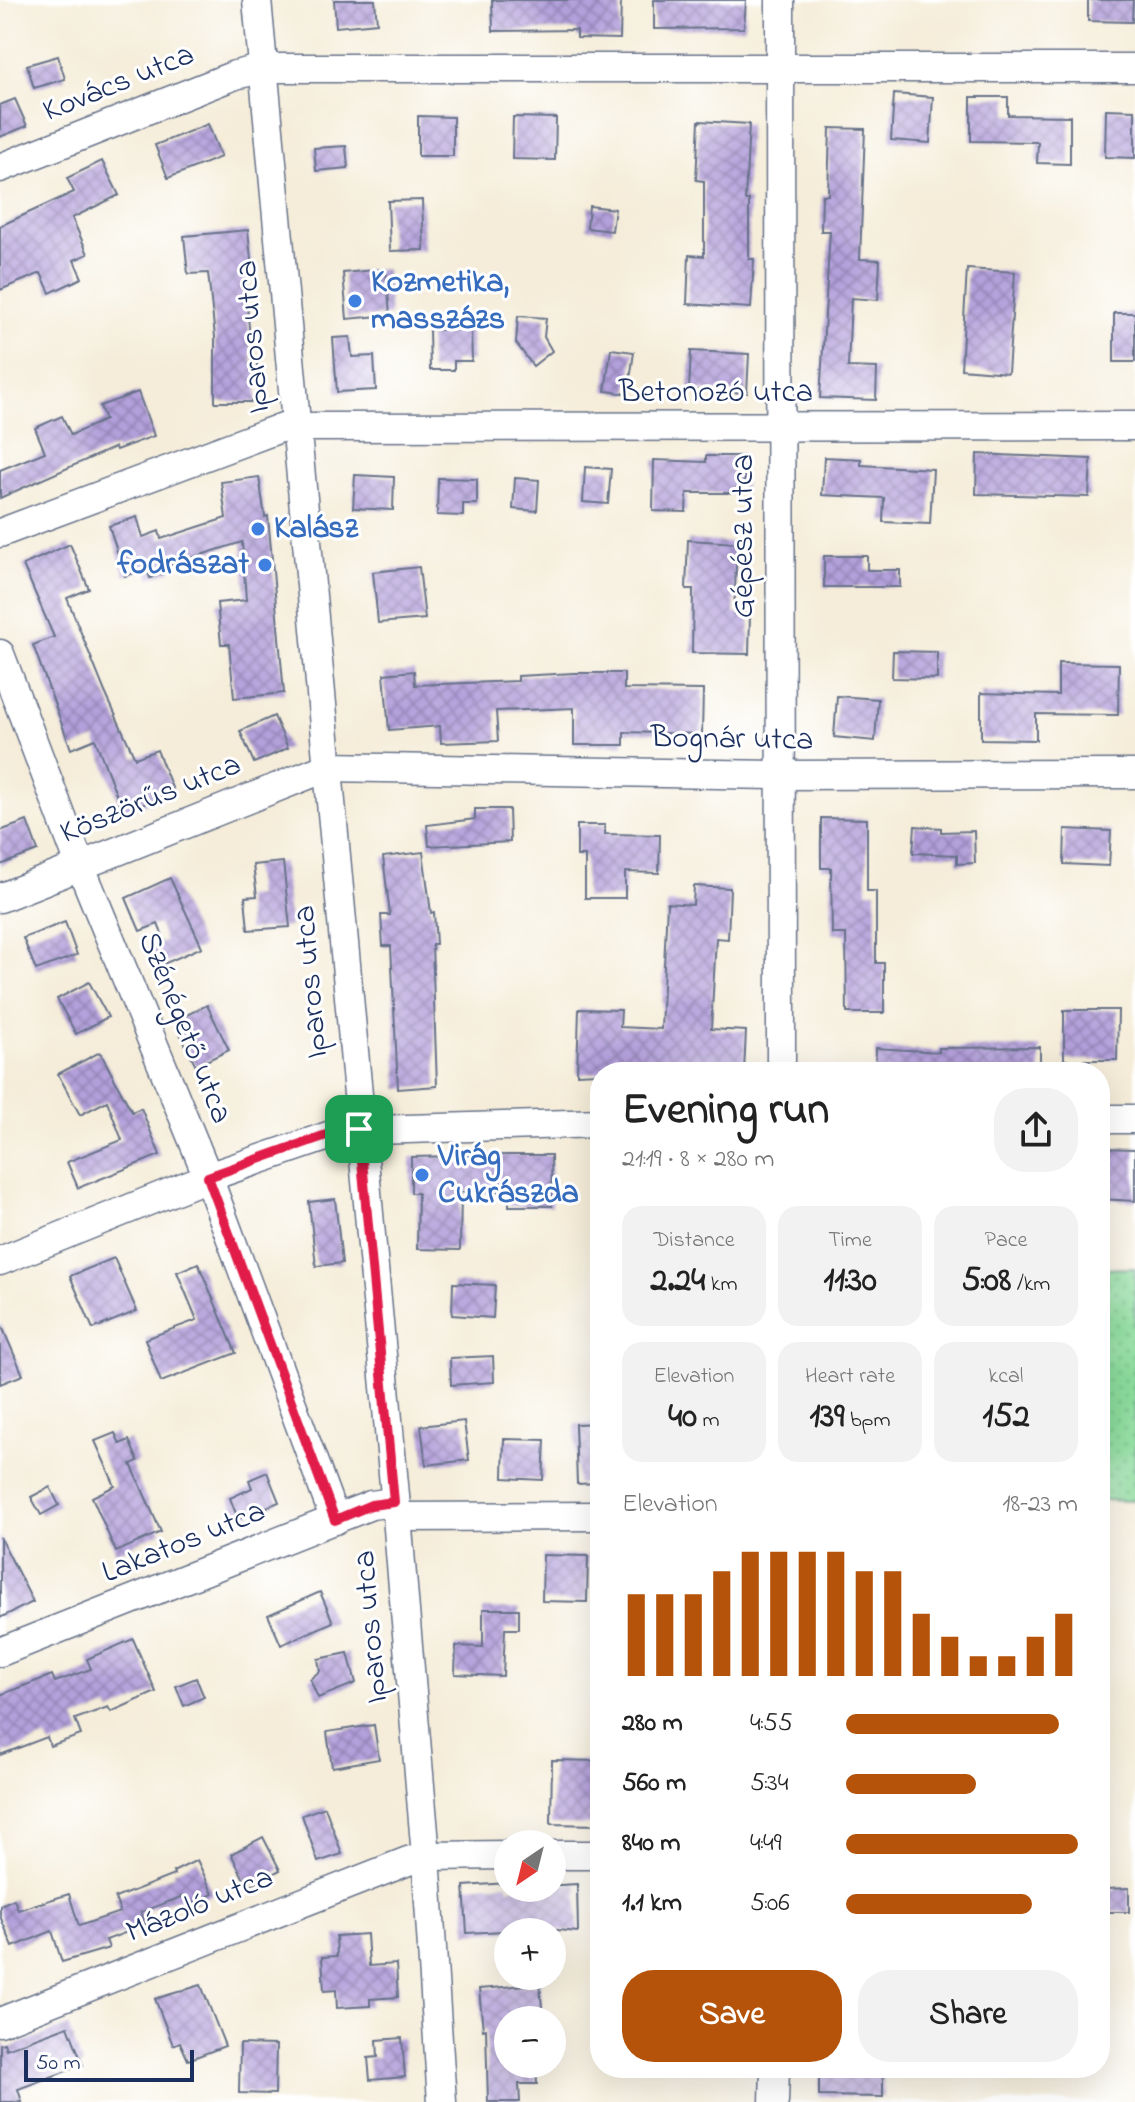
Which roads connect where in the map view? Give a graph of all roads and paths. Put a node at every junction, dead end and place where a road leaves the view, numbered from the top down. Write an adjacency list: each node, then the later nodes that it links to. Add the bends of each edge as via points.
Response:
1 (257, 0): 3 (street, Iparos utca)
2 (780, 0): 4 (street, Gépész utca)
3 (265, 68): 4 (street, Kovács utca); 6 (street, Kovács utca, via 235,75); 8 (street, Iparos utca)
4 (779, 68): 5 (street, Kovács utca); 9 (street, Gépész utca)
5 (1135, 68)
6 (0, 168)
7 (1135, 426): 9 (street, Betonozó utca)
8 (296, 427): 9 (street, Betonozó utca); 10 (street, Betonozó utca, via 271,430); 12 (street, Iparos utca)
9 (778, 427): 14 (street, Gépész utca)
10 (0, 533)
11 (0, 654): 15 (street, Szénégető utca)
12 (328, 767): 14 (street, Bognár utca); 15 (street, Köszörűs utca); 21 (street, Iparos utca)
13 (1135, 774): 14 (street, Bognár utca)
14 (779, 775): 17 (street, Gépész utca)
15 (80, 865): 16 (street, Köszörűs utca); 22 (street, Szénégető utca)
16 (0, 898)
17 (781, 1062)
18 (1110, 1119): 19 (street)
19 (1135, 1119)
20 (590, 1123): 21 (street)
21 (359, 1129): 22 (street, via 329,1134); 24 (street, Iparos utca)
22 (208, 1177): 23 (street); 26 (street, Szénégető utca)
23 (0, 1261)
24 (395, 1509): 25 (street, Lakatos utca); 26 (street, Lakatos utca, via 371,1505); 31 (street, Iparos utca)
25 (590, 1516)
26 (335, 1520): 27 (street, Lakatos utca)
27 (0, 1652)
28 (494, 1855): 31 (street)
29 (566, 1855): 30 (street)
30 (590, 1855)
31 (426, 1856): 32 (street, Mázoló utca); 34 (street, Iparos utca)
32 (0, 2022)
33 (775, 2078): 35 (street)
34 (442, 2102)
35 (774, 2102)

